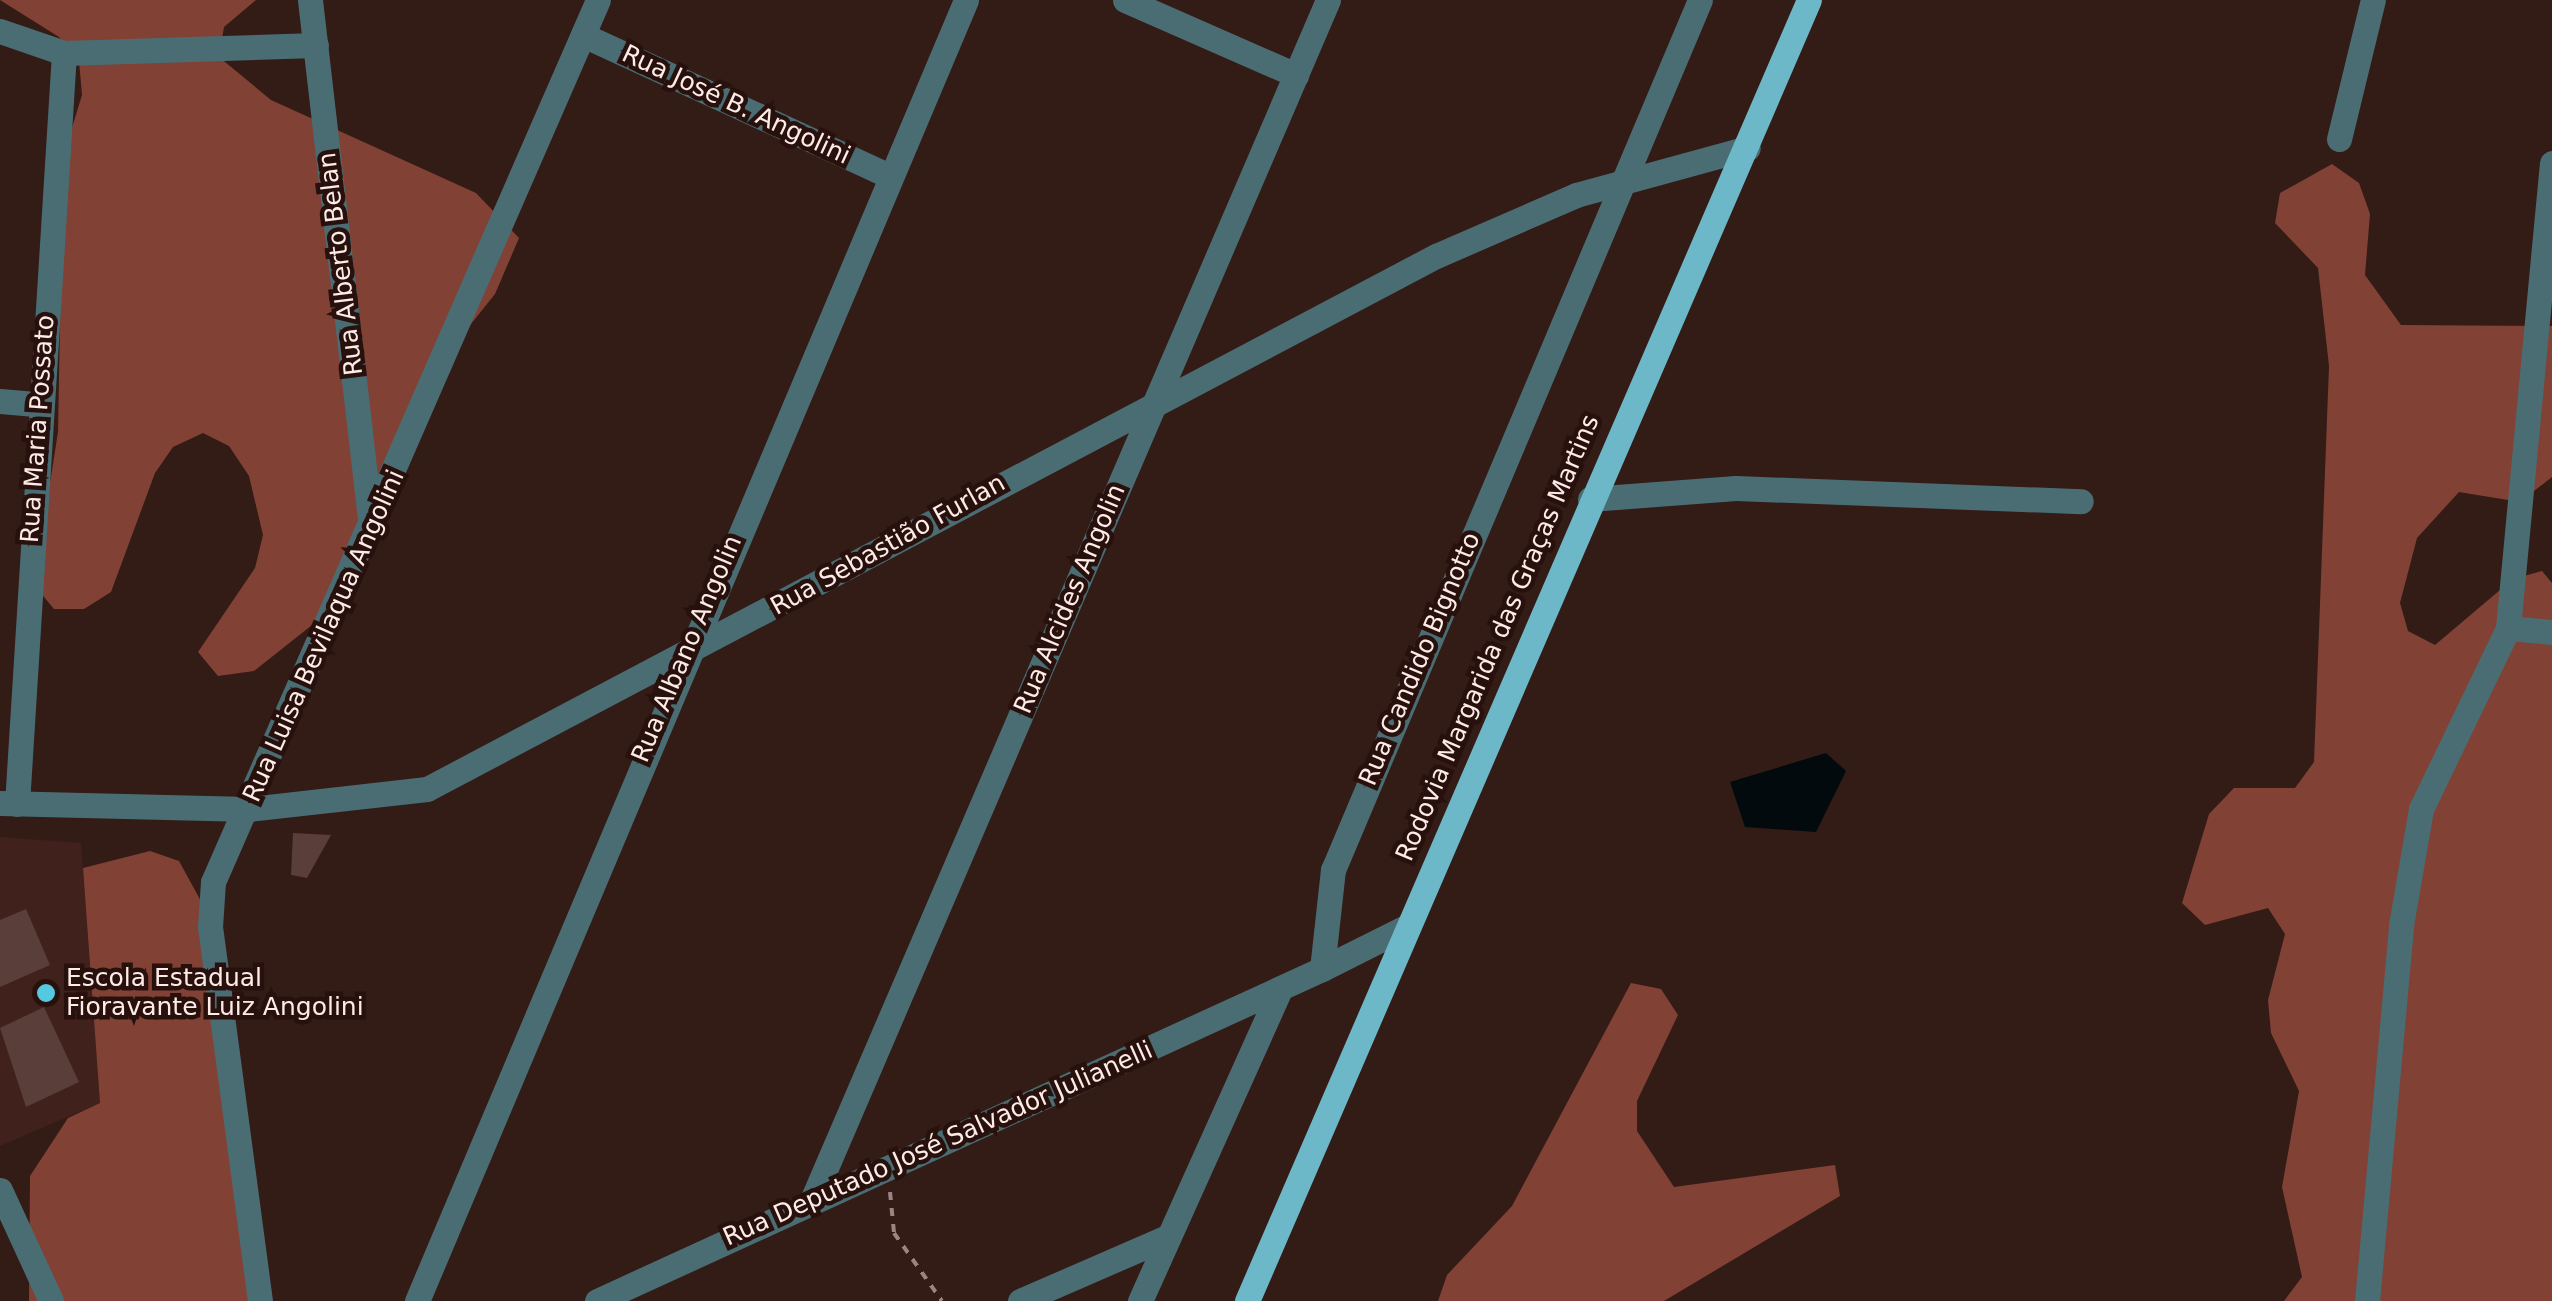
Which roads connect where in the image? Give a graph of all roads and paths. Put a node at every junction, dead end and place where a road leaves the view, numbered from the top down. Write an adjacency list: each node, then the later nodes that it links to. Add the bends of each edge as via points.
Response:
1 (310, 0): 11 (street, Rua Alberto Belan)
2 (598, 0): 10 (street, Rua Luisa Bevilaqua Angolini)
3 (966, 0): 17 (street, Rua Albano Angolin)
4 (1125, 0): 13 (street)
5 (1328, 0): 13 (street, Rua Alcides Angolin)
6 (1700, 0): 18 (street, Rua Candido Bignotto)
7 (1809, 0): 15 (main road, Rodovia Margarida das Graças Martins)
8 (2373, 0): 14 (street)
9 (0, 31): 12 (street)
10 (583, 35): 17 (street, Rua José B. Angolini); 24 (street, Rua Luisa Bevilaqua Angolini)
11 (316, 44): 12 (street); 24 (street, Rua Alberto Belan)
12 (64, 54): 21 (street, Rua Maria Possato)
13 (1296, 75): 19 (street, Rua Alcides Angolin)
14 (2339, 139)
15 (1748, 148): 18 (street, Rua Sebastião Furlan); 22 (main road, Rodovia Margarida das Graças Martins)
16 (2552, 163): 25 (street)
17 (889, 176): 27 (street, Rua Albano Angolin)
18 (1632, 176): 19 (street, Rua Sebastião Furlan, via 1493,228); 31 (street, Rua Candido Bignotto, via 1333,870)
19 (1158, 396): 27 (street, Rua Sebastião Furlan); 35 (street, Rua Alcides Angolin)
20 (0, 401): 21 (street)
21 (38, 404): 28 (street, Rua Maria Possato)
22 (1590, 499): 23 (street, via 1736,488); 30 (main road, Rodovia Margarida das Graças Martins)
23 (2081, 502)
24 (371, 528): 29 (street, Rua Luisa Bevilaqua Angolini)
25 (2508, 628): 26 (street); 45 (street, via 2412,840)
26 (2552, 632)
27 (683, 658): 29 (street, Rua Sebastião Furlan, via 411,794); 39 (street, Rua Albano Angolin)
28 (9, 804): 29 (street, Rua Sebastião Furlan)
29 (249, 809): 38 (street, Rua Luisa Bevilaqua Angolini, via 218,868 209,915)
30 (1406, 927): 31 (street); 44 (main road, Rodovia Margarida das Graças Martins)
31 (1322, 968): 32 (street)
32 (1280, 990): 33 (street, Rua Deputado José Salvador Julianelli); 36 (street)
33 (887, 1164): 35 (street, Rua Deputado José Salvador Julianelli); 41 (path, via 894,1233)
34 (0, 1190): 37 (street)
35 (813, 1198): 40 (street, Rua Deputado José Salvador Julianelli)
36 (1165, 1238): 42 (street); 43 (street)
37 (51, 1301)
38 (260, 1301)
39 (417, 1301)
40 (597, 1301)
41 (942, 1301)
42 (1020, 1301)
43 (1140, 1301)
44 (1246, 1301)
45 (2366, 1301)

